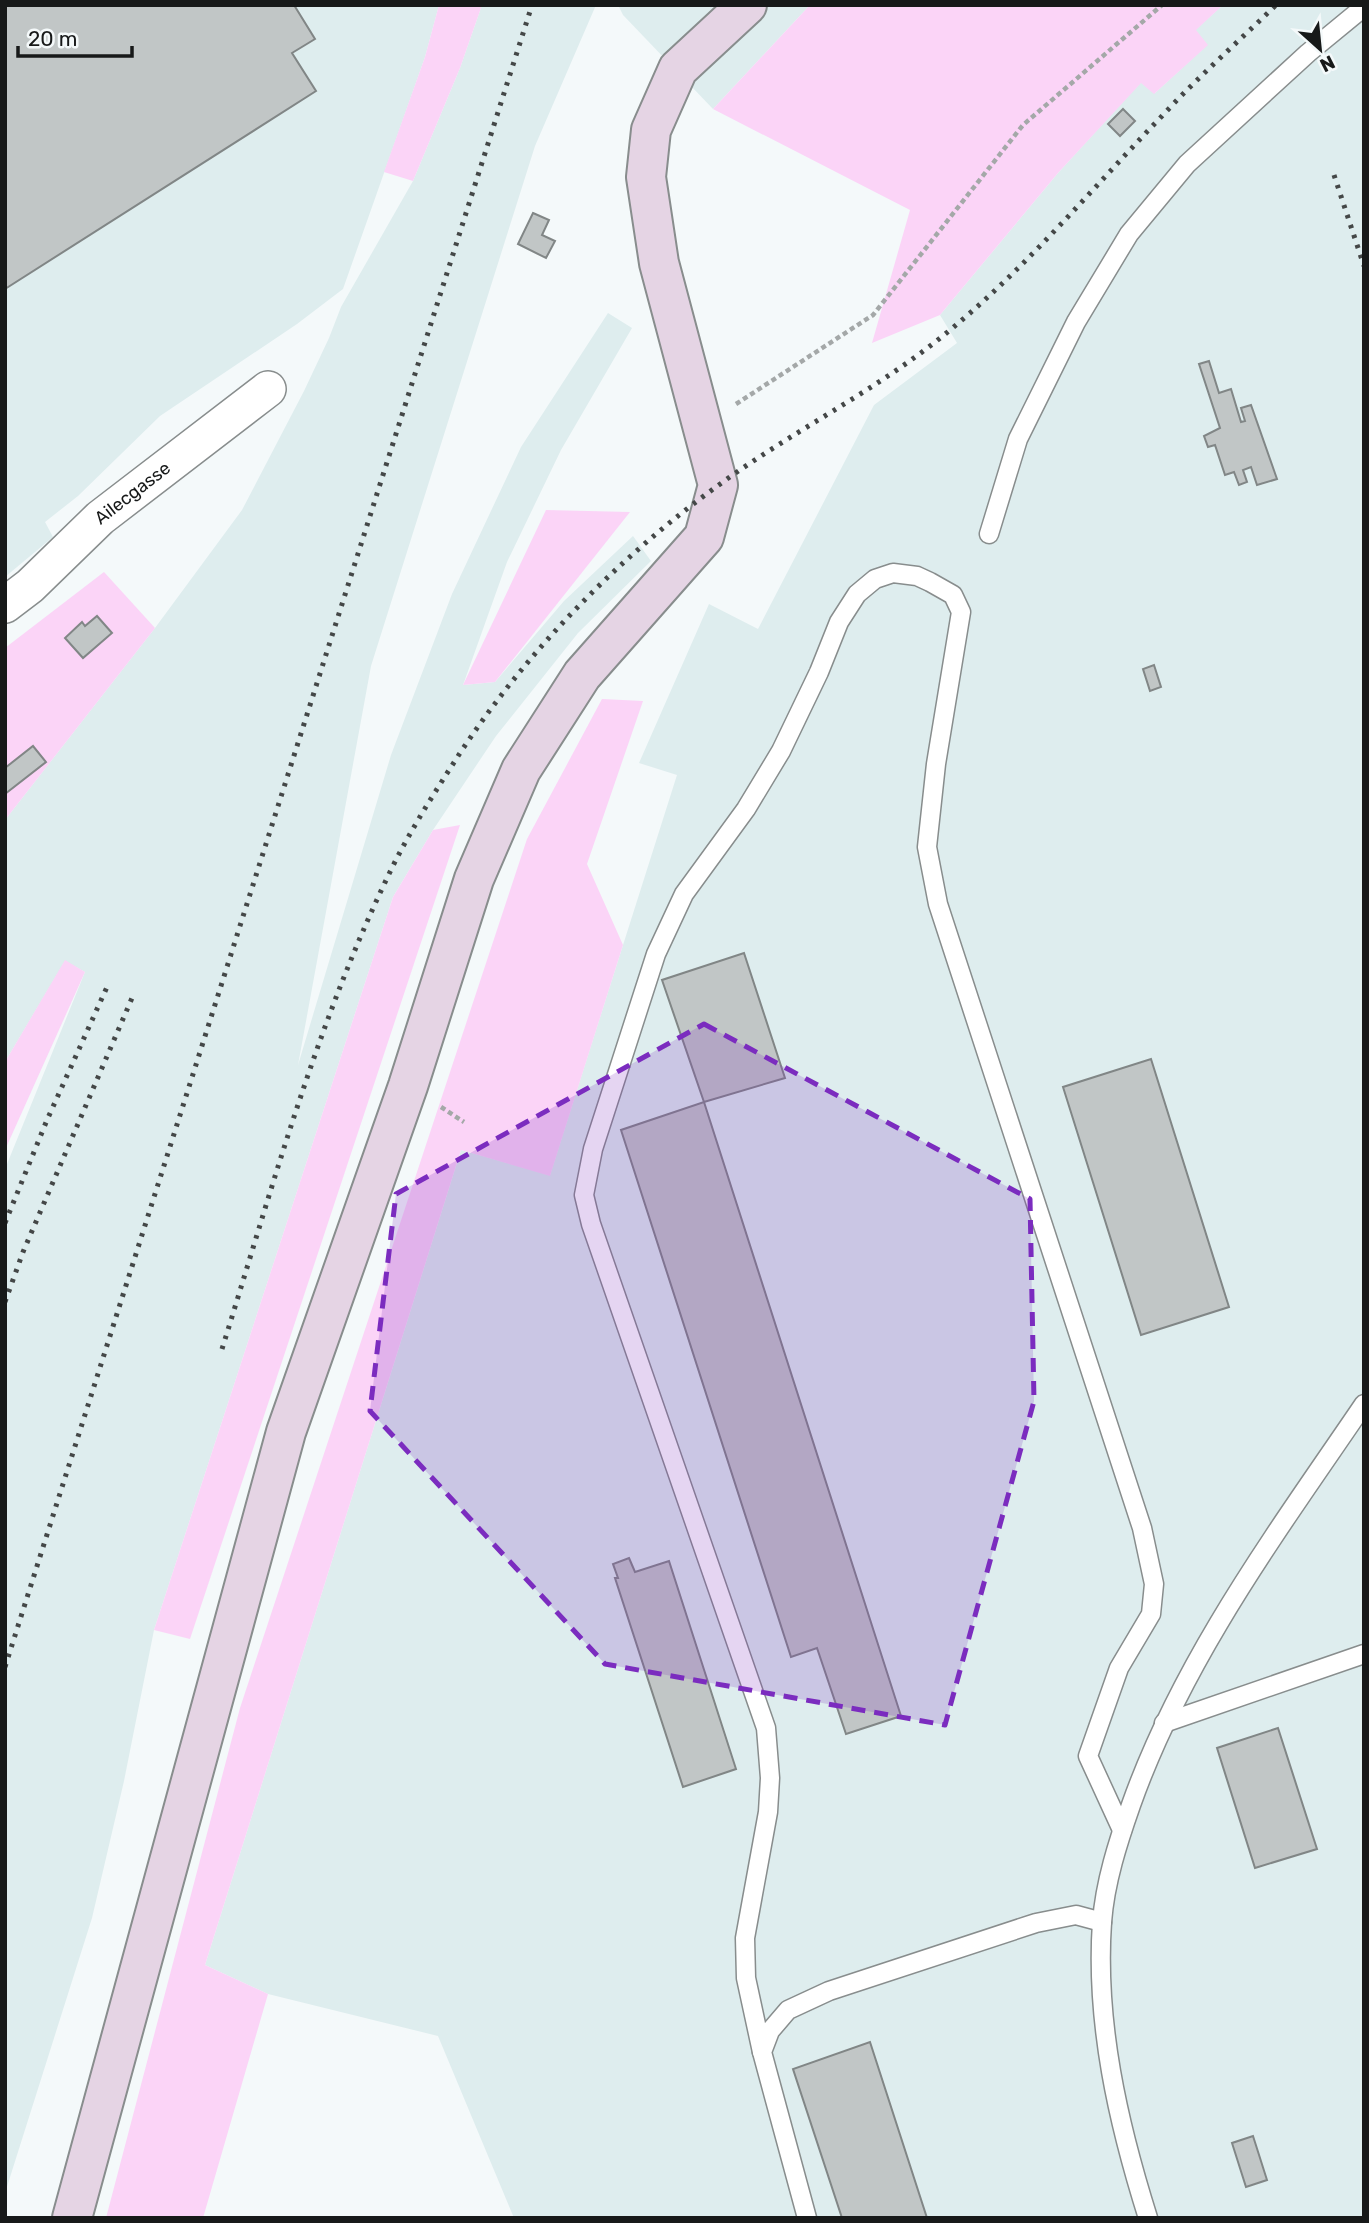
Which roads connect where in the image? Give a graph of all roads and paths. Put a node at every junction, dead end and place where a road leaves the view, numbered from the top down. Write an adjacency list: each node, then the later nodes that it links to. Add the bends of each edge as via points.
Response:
1 (747, 5): 5 (street, via 678,69 651,130 646,177 659,263)
2 (1162, 5): 5 (path, via 1023,125 873,315)
3 (1364, 7): 6 (lane, via 1187,164 1129,234 1076,322 1018,439)
4 (268, 389): 7 (street, Ailecgasse, via 100,519)
5 (703, 426): 14 (street, via 718,485 704,537 582,675 521,770 474,878 408,1086 286,1432)
6 (989, 534)
7 (5, 605)
8 (1364, 1404): 10 (lane, via 1237,1591)
9 (1364, 1654): 10 (lane)
10 (1164, 1723): 11 (lane)
11 (1122, 1829): 12 (lane); 13 (lane, via 1088,1756 1119,1668 1151,1615 1154,1584 1142,1528 938,904 929,859 936,764 961,612 953,595 916,576 893,573 875,579 851,603 781,751 746,809 684,894 656,954 593,1149 584,1195 766,1728 768,1812 745,1938 746,1979)
12 (1102, 1922): 13 (lane, via 1076,1915 1036,1923 829,1991 789,2010 770,2031); 16 (lane, via 1110,2071)
13 (762, 2052): 15 (lane)
14 (72, 2218)
15 (807, 2218)
16 (1149, 2218)

